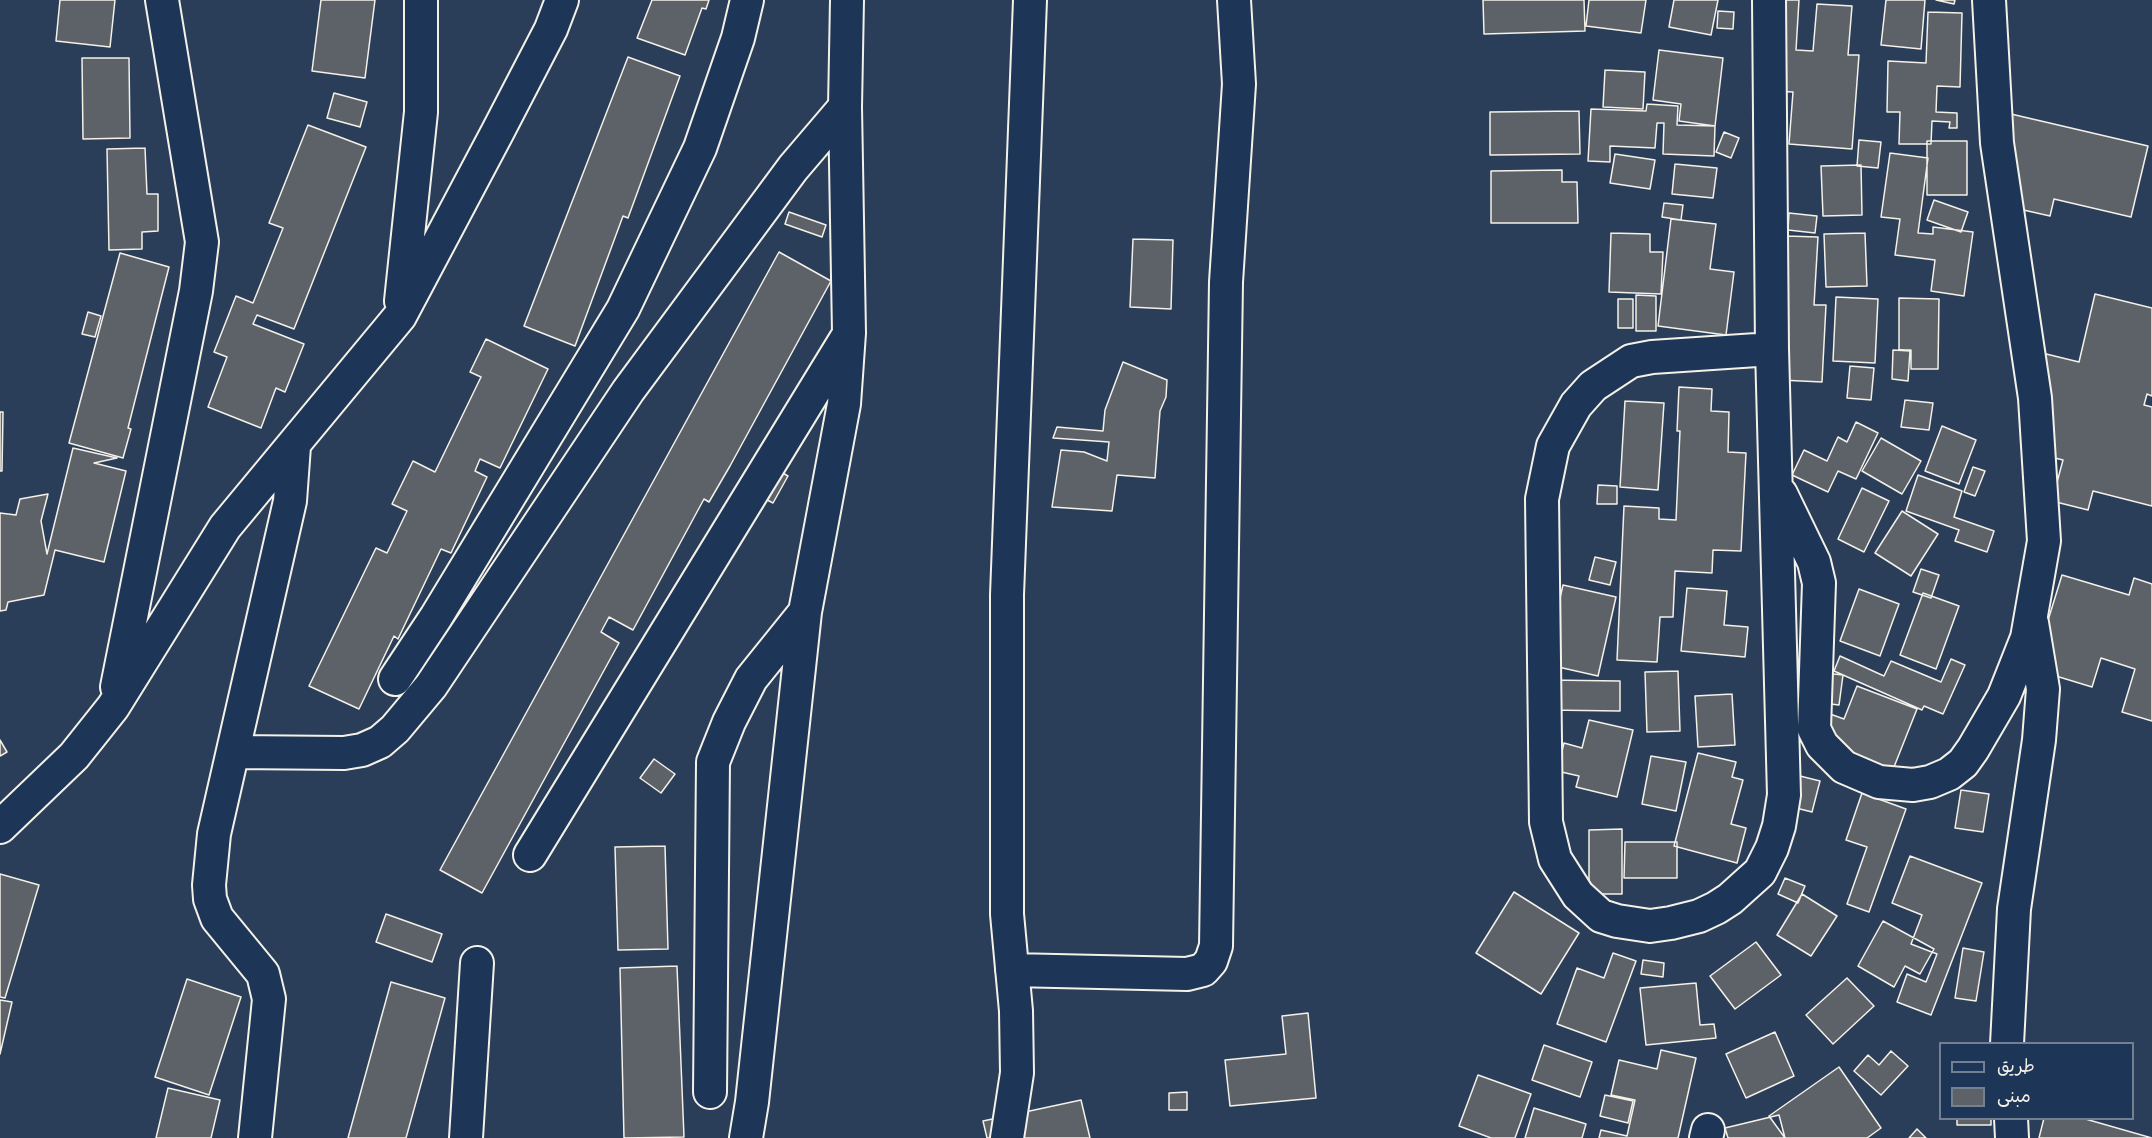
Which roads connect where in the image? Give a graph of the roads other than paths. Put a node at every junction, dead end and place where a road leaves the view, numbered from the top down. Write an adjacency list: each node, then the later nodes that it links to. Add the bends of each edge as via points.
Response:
1 (162, 0): 19 (street, via 202,242 196,291)
2 (421, 0): 11 (street, via 421,112)
3 (562, 0): 11 (street, via 551,30)
4 (747, 0): 18 (street, via 700,148 623,309)
5 (847, 0): 10 (street)
6 (1030, 0): 24 (street, via 1007,596 1007,914)
7 (1234, 0): 24 (street, via 1239,84 1227,282 1216,946 1203,970 1187,974)
8 (1769, 0): 13 (street)
9 (1989, 0): 17 (street, via 1997,143 2035,398 2044,541)
10 (845, 107): 12 (street); 20 (street, via 793,168 628,391 431,686 395,729 380,742 344,753)
11 (400, 316): 14 (street)
12 (849, 333): 16 (street, via 844,404); 22 (street)
13 (1772, 349): 15 (street); 15 (street, via 1631,361 1593,386 1576,405 1553,446 1542,500 1546,822 1555,860 1578,895 1601,916 1650,926 1699,916 1730,899 1760,872 1772,848 1784,795)
14 (294, 446): 19 (street, via 225,527); 20 (street, via 290,501)
15 (1776, 482): 17 (street, via 1820,583 1814,729 1837,762 1857,774 1879,782 1913,785 1940,778 1963,763 2004,696 2027,638)
16 (805, 612): 26 (street, via 751,679 713,762); 30 (street)
17 (2031, 613): 25 (street, via 2043,688 2014,909)
18 (395, 680)
19 (113, 707): 21 (street, via 74,756)
20 (233, 752): 28 (street, via 214,834 209,885 217,918 263,974 269,999)
21 (0, 827)
22 (531, 855)
23 (477, 963): 29 (street)
24 (1012, 970): 31 (street, via 1017,1073)
25 (2007, 1042)
26 (710, 1092)
27 (2011, 1120): 32 (street)
28 (255, 1138)
29 (466, 1138)
30 (746, 1138)
31 (1007, 1138)
32 (2012, 1138)

